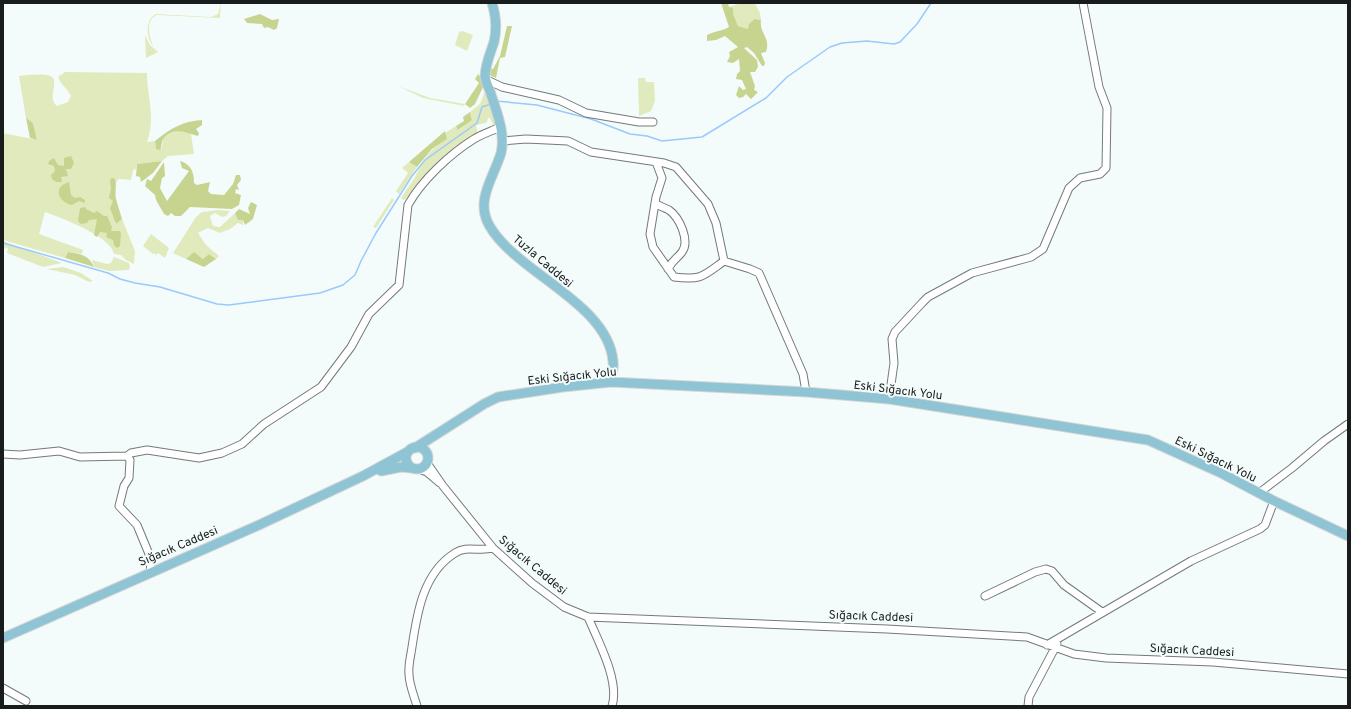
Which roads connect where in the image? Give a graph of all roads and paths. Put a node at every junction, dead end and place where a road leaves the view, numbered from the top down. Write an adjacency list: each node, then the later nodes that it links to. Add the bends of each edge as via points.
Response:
1 (492, 3): 3 (main road, via 496,28)
2 (1083, 3): 13 (street, via 1099,87 1107,108 1106,168 1100,174 1080,178 1069,188 1043,249 1031,257 972,273 928,297 922,303 895,332 892,339 894,363)
3 (485, 78): 4 (street, via 502,87 560,100 586,113); 5 (main road, Tuzla Caddesi)
4 (652, 122)
5 (499, 123): 6 (main road, Tuzla Caddesi); 18 (street, via 474,138 433,172 414,193 408,205 399,285 369,314 352,347 321,387 264,424 242,444 222,453 199,458 147,450)
6 (503, 141): 7 (street, via 568,141 591,152); 11 (main road, Tuzla Caddesi, via 484,197 484,212 488,224 512,252 594,320 607,340 613,361)
7 (656, 162): 8 (street, via 662,178); 9 (street, via 676,167 708,204 716,223)
8 (655, 203): 10 (street, via 650,234 653,247); 10 (street, via 670,211 675,217 684,238 683,251 672,260)
9 (724, 261): 10 (street, via 703,277 696,279 674,277); 12 (street, via 759,274 803,374)
10 (668, 268)
11 (611, 382): 12 (main road, Eski Sığacık Yolu); 15 (main road, Eski Sığacık Yolu, via 563,386 498,397)
12 (806, 392): 13 (main road, Eski Sığacık Yolu)
13 (889, 399): 23 (main road, Eski Sığacık Yolu, via 1148,440)
14 (1348, 424): 23 (street)
15 (433, 437): 16 (main road, Eski Sığacık Yolu); 19 (main road)
16 (412, 449): 19 (main road, via 425,450); 20 (main road, via 406,458); 21 (main road, Eski Sığacık Yolu)
17 (3, 454): 18 (street, via 59,451 80,457)
18 (126, 456): 27 (street, via 130,460 129,478 124,486 119,506 137,525 149,554)
19 (428, 459): 20 (main road); 22 (street)
20 (415, 468): 21 (main road, via 391,468); 22 (street, via 427,472)
21 (363, 476): 27 (main road, Sığacık Caddesi, via 259,525)
22 (443, 486): 26 (street, Sığacık Caddesi)
23 (1259, 493): 24 (main road, Eski Sığacık Yolu)
24 (1274, 501): 25 (main road, Eski Sığacık Yolu); 29 (street, via 1265,525 1260,529 1191,561)
25 (1348, 536)
26 (493, 548): 30 (street, Sığacık Caddesi, via 564,607); 36 (street, via 460,550 439,565 431,577 415,626 408,674)
27 (151, 571): 31 (main road, Sığacık Caddesi)
28 (985, 596): 29 (street, via 1046,569 1052,571 1064,585)
29 (1102, 612): 32 (street)
30 (588, 617): 32 (street, Sığacık Caddesi, via 1027,636); 37 (street, via 614,684)
31 (3, 638)
32 (1051, 646): 33 (street, Sığacık Caddesi, via 1074,654 1106,658 1213,662); 38 (street)
33 (1348, 674)
34 (3, 688): 35 (street)
35 (26, 701)
36 (417, 706)
37 (612, 706)
38 (1028, 706)

